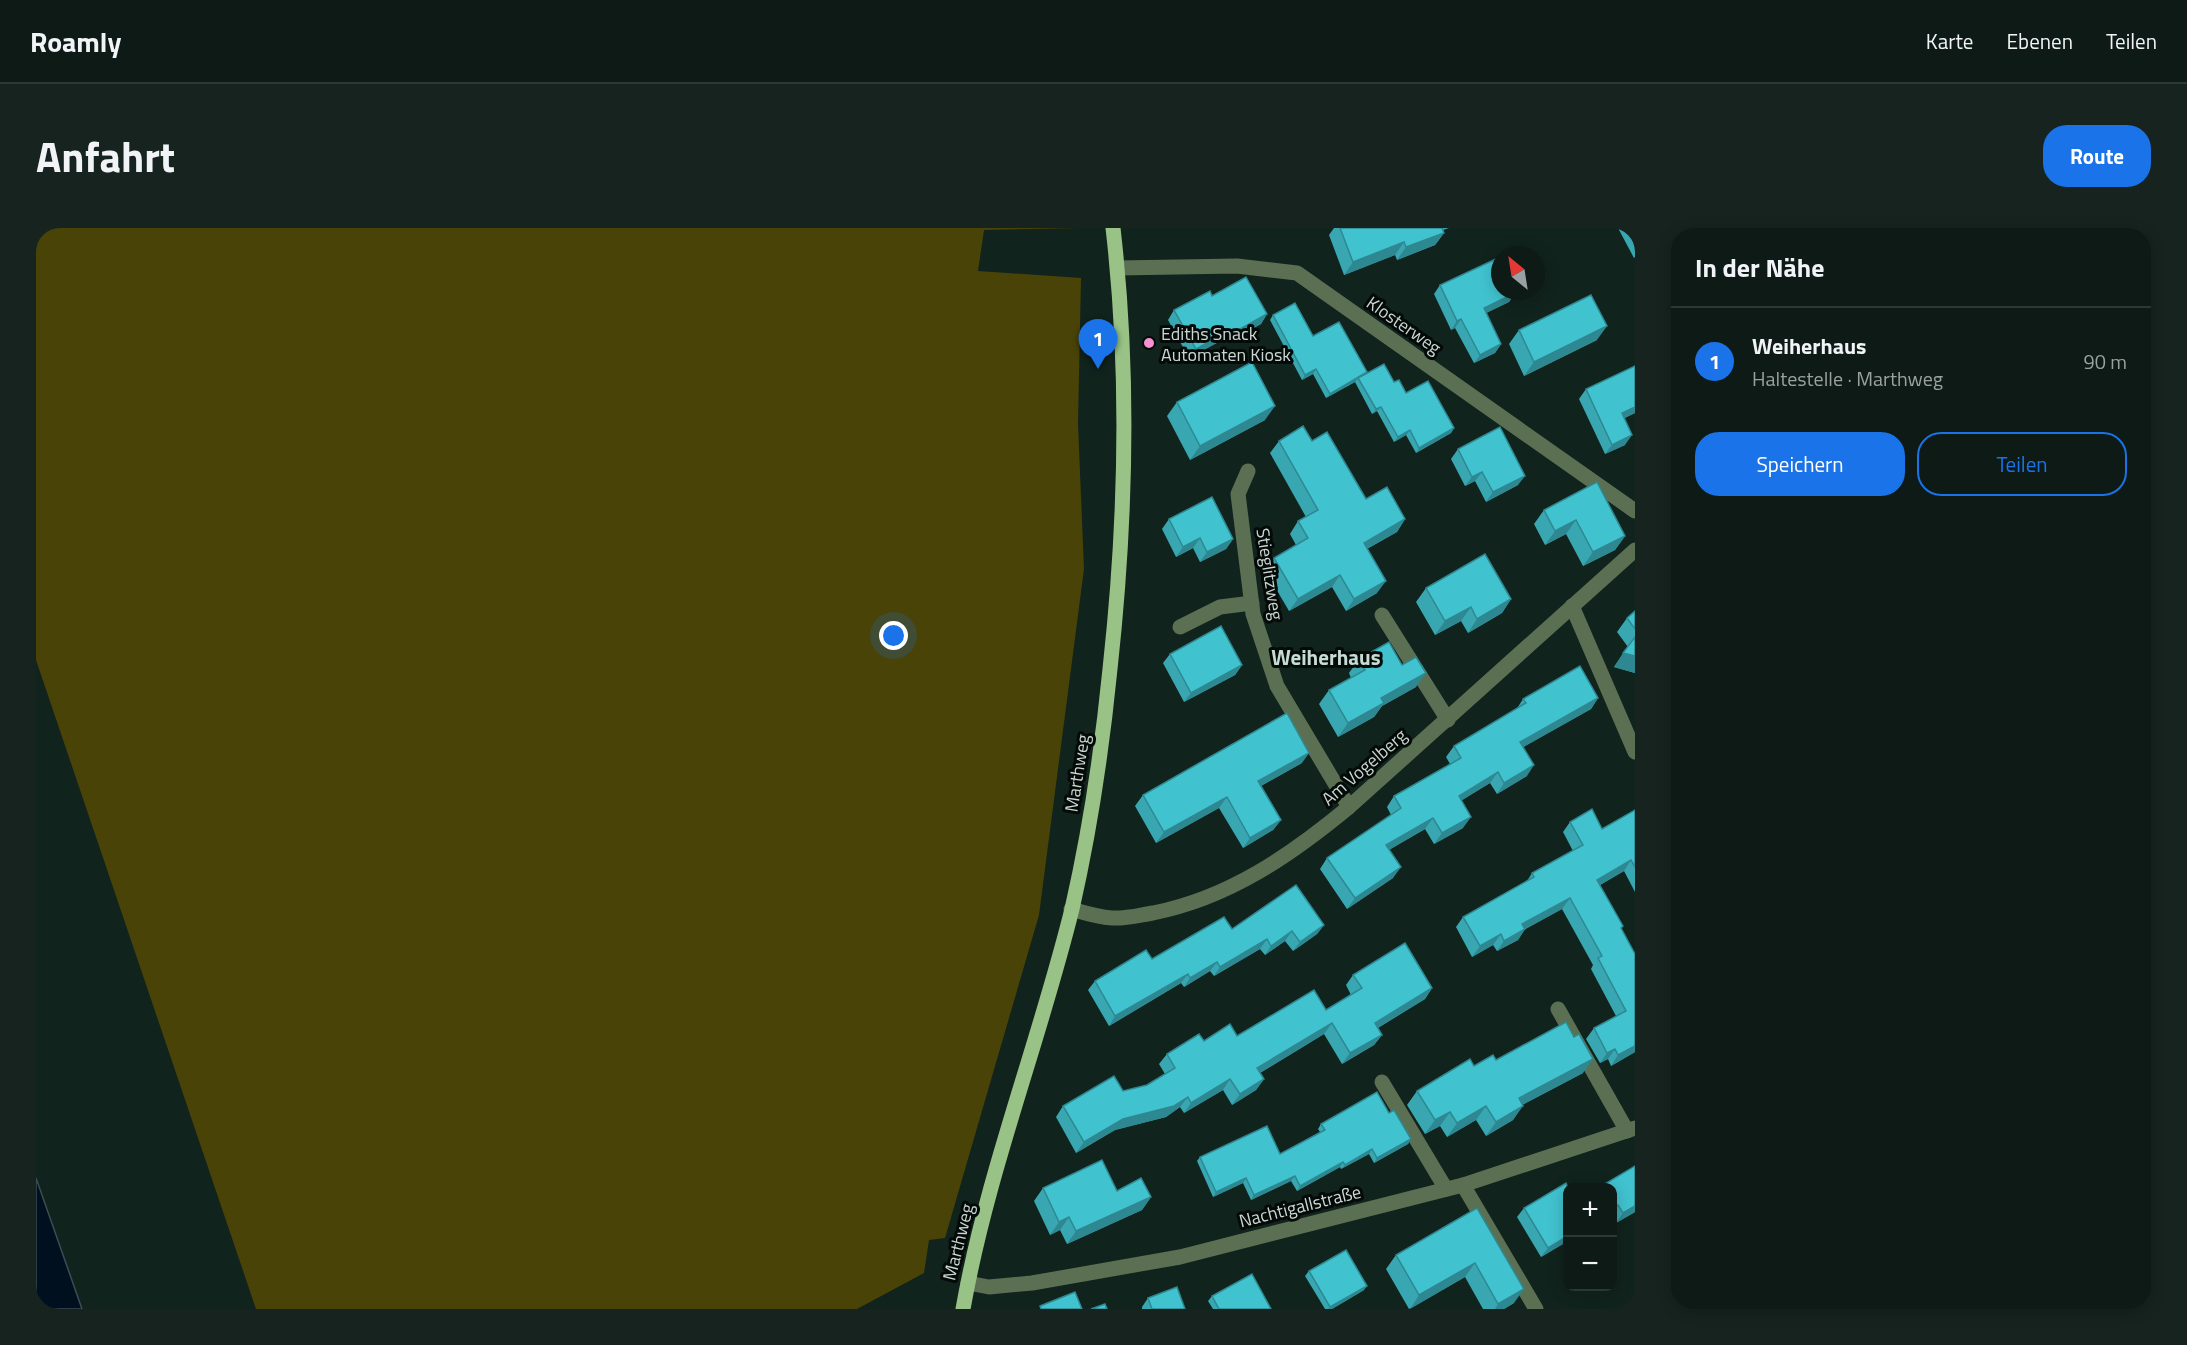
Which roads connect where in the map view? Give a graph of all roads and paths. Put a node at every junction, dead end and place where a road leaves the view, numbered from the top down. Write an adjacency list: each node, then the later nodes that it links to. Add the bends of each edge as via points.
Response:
1 (1113, 228): 2 (main road, Marthweg)
2 (1118, 268): 4 (street, Klosterweg, via 1237,266 1297,273); 13 (main road, Marthweg, via 1125,441 1119,577 1099,760)
3 (1248, 471): 6 (street, Stieglitzweg, via 1238,494)
4 (1635, 511)
5 (1635, 550): 7 (street, Am Vogelberg)
6 (1252, 603): 9 (street, via 1220,607); 12 (street, Stieglitzweg, via 1277,686)
7 (1572, 606): 10 (street, Am Vogelberg); 11 (street)
8 (1382, 615): 10 (street)
9 (1180, 627)
10 (1448, 720): 12 (street, Am Vogelberg)
11 (1635, 752)
12 (1349, 807): 13 (street, Am Vogelberg, via 1259,873 1195,902 1114,918)
13 (1071, 909): 19 (main road, Marthweg)
14 (1558, 1009): 16 (street)
15 (1382, 1082): 18 (street)
16 (1631, 1129): 17 (street, Nachtigallstraße)
17 (1463, 1185): 18 (street, Nachtigallstraße); 21 (street)
18 (1446, 1189): 19 (street, Nachtigallstraße, via 1180,1257 1032,1282 989,1287)
19 (968, 1283): 20 (main road, Marthweg)
20 (963, 1309)
21 (1536, 1309)

